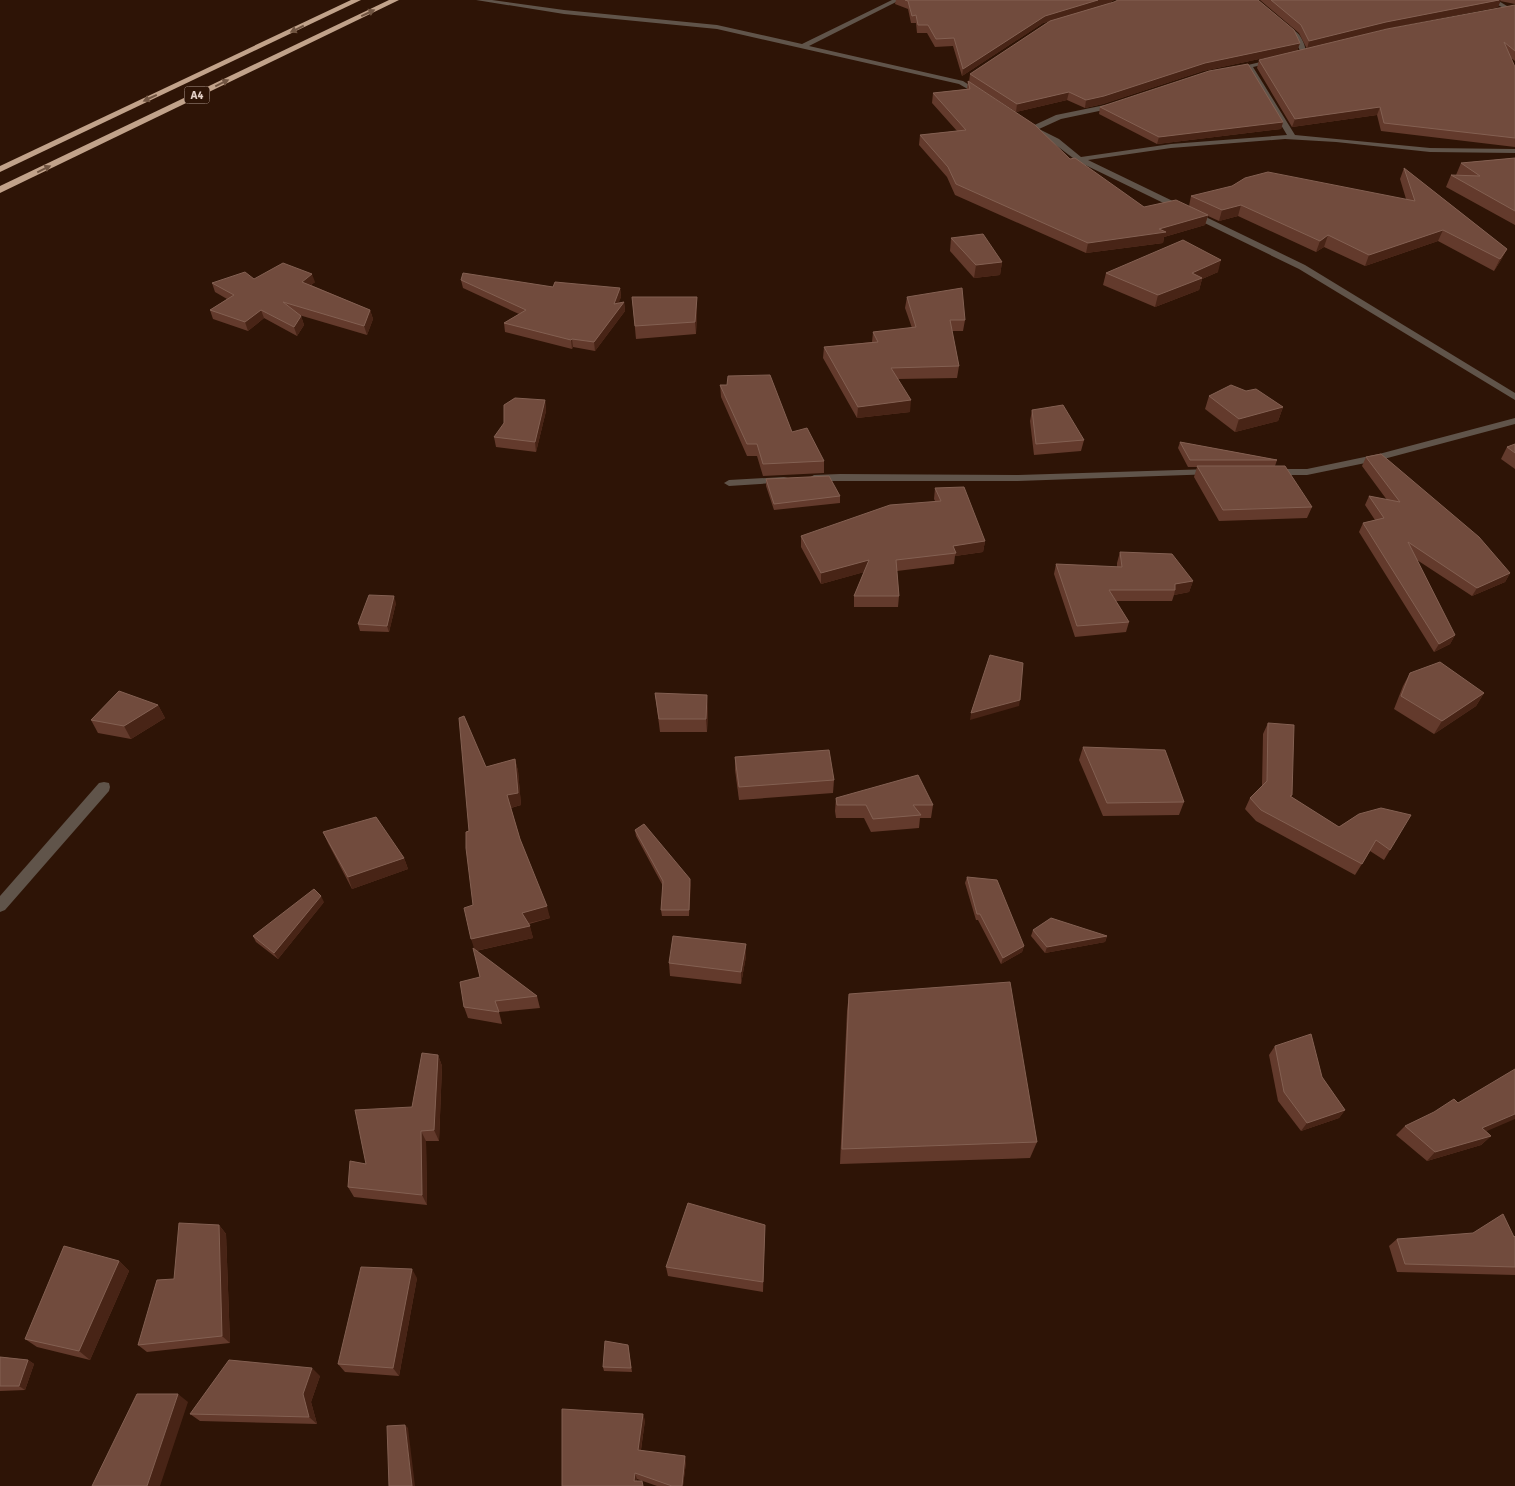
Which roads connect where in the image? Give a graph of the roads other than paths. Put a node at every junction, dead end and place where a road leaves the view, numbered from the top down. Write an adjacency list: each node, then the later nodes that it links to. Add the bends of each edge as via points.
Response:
1 (357, 0): 25 (highway, A4, one-way to 25)
2 (395, 0): 26 (highway, A4, one-way to 2)
3 (479, 0): 9 (street, via 717,27)
4 (897, 0): 9 (street)
5 (1492, 0): 6 (street)
6 (1512, 9): 7 (street)
7 (1500, 11)
8 (1282, 23): 11 (street, via 1296,35)
9 (804, 46): 17 (street)
10 (1313, 51): 11 (street)
11 (1304, 53): 12 (street)
12 (1294, 56)
13 (1285, 58): 14 (street)
14 (1248, 66): 15 (street); 22 (street)
15 (1223, 71)
16 (969, 77): 17 (street)
17 (961, 82): 18 (street)
18 (985, 98)
19 (1122, 102): 21 (street, via 1059,116)
20 (1025, 124): 21 (street)
21 (1033, 129): 24 (street)
22 (1292, 138): 23 (street, via 1430,150); 24 (street, via 1171,146)
23 (1515, 151)
24 (1080, 159): 27 (street, via 1302,267)
25 (0, 169)
26 (0, 190)
27 (1515, 397)
28 (1515, 421): 30 (street, via 1380,457 1307,472)
29 (1222, 472): 31 (street, via 1018,478 858,476)
30 (1260, 472)
31 (729, 483)
32 (104, 787): 33 (street)
33 (0, 906)

